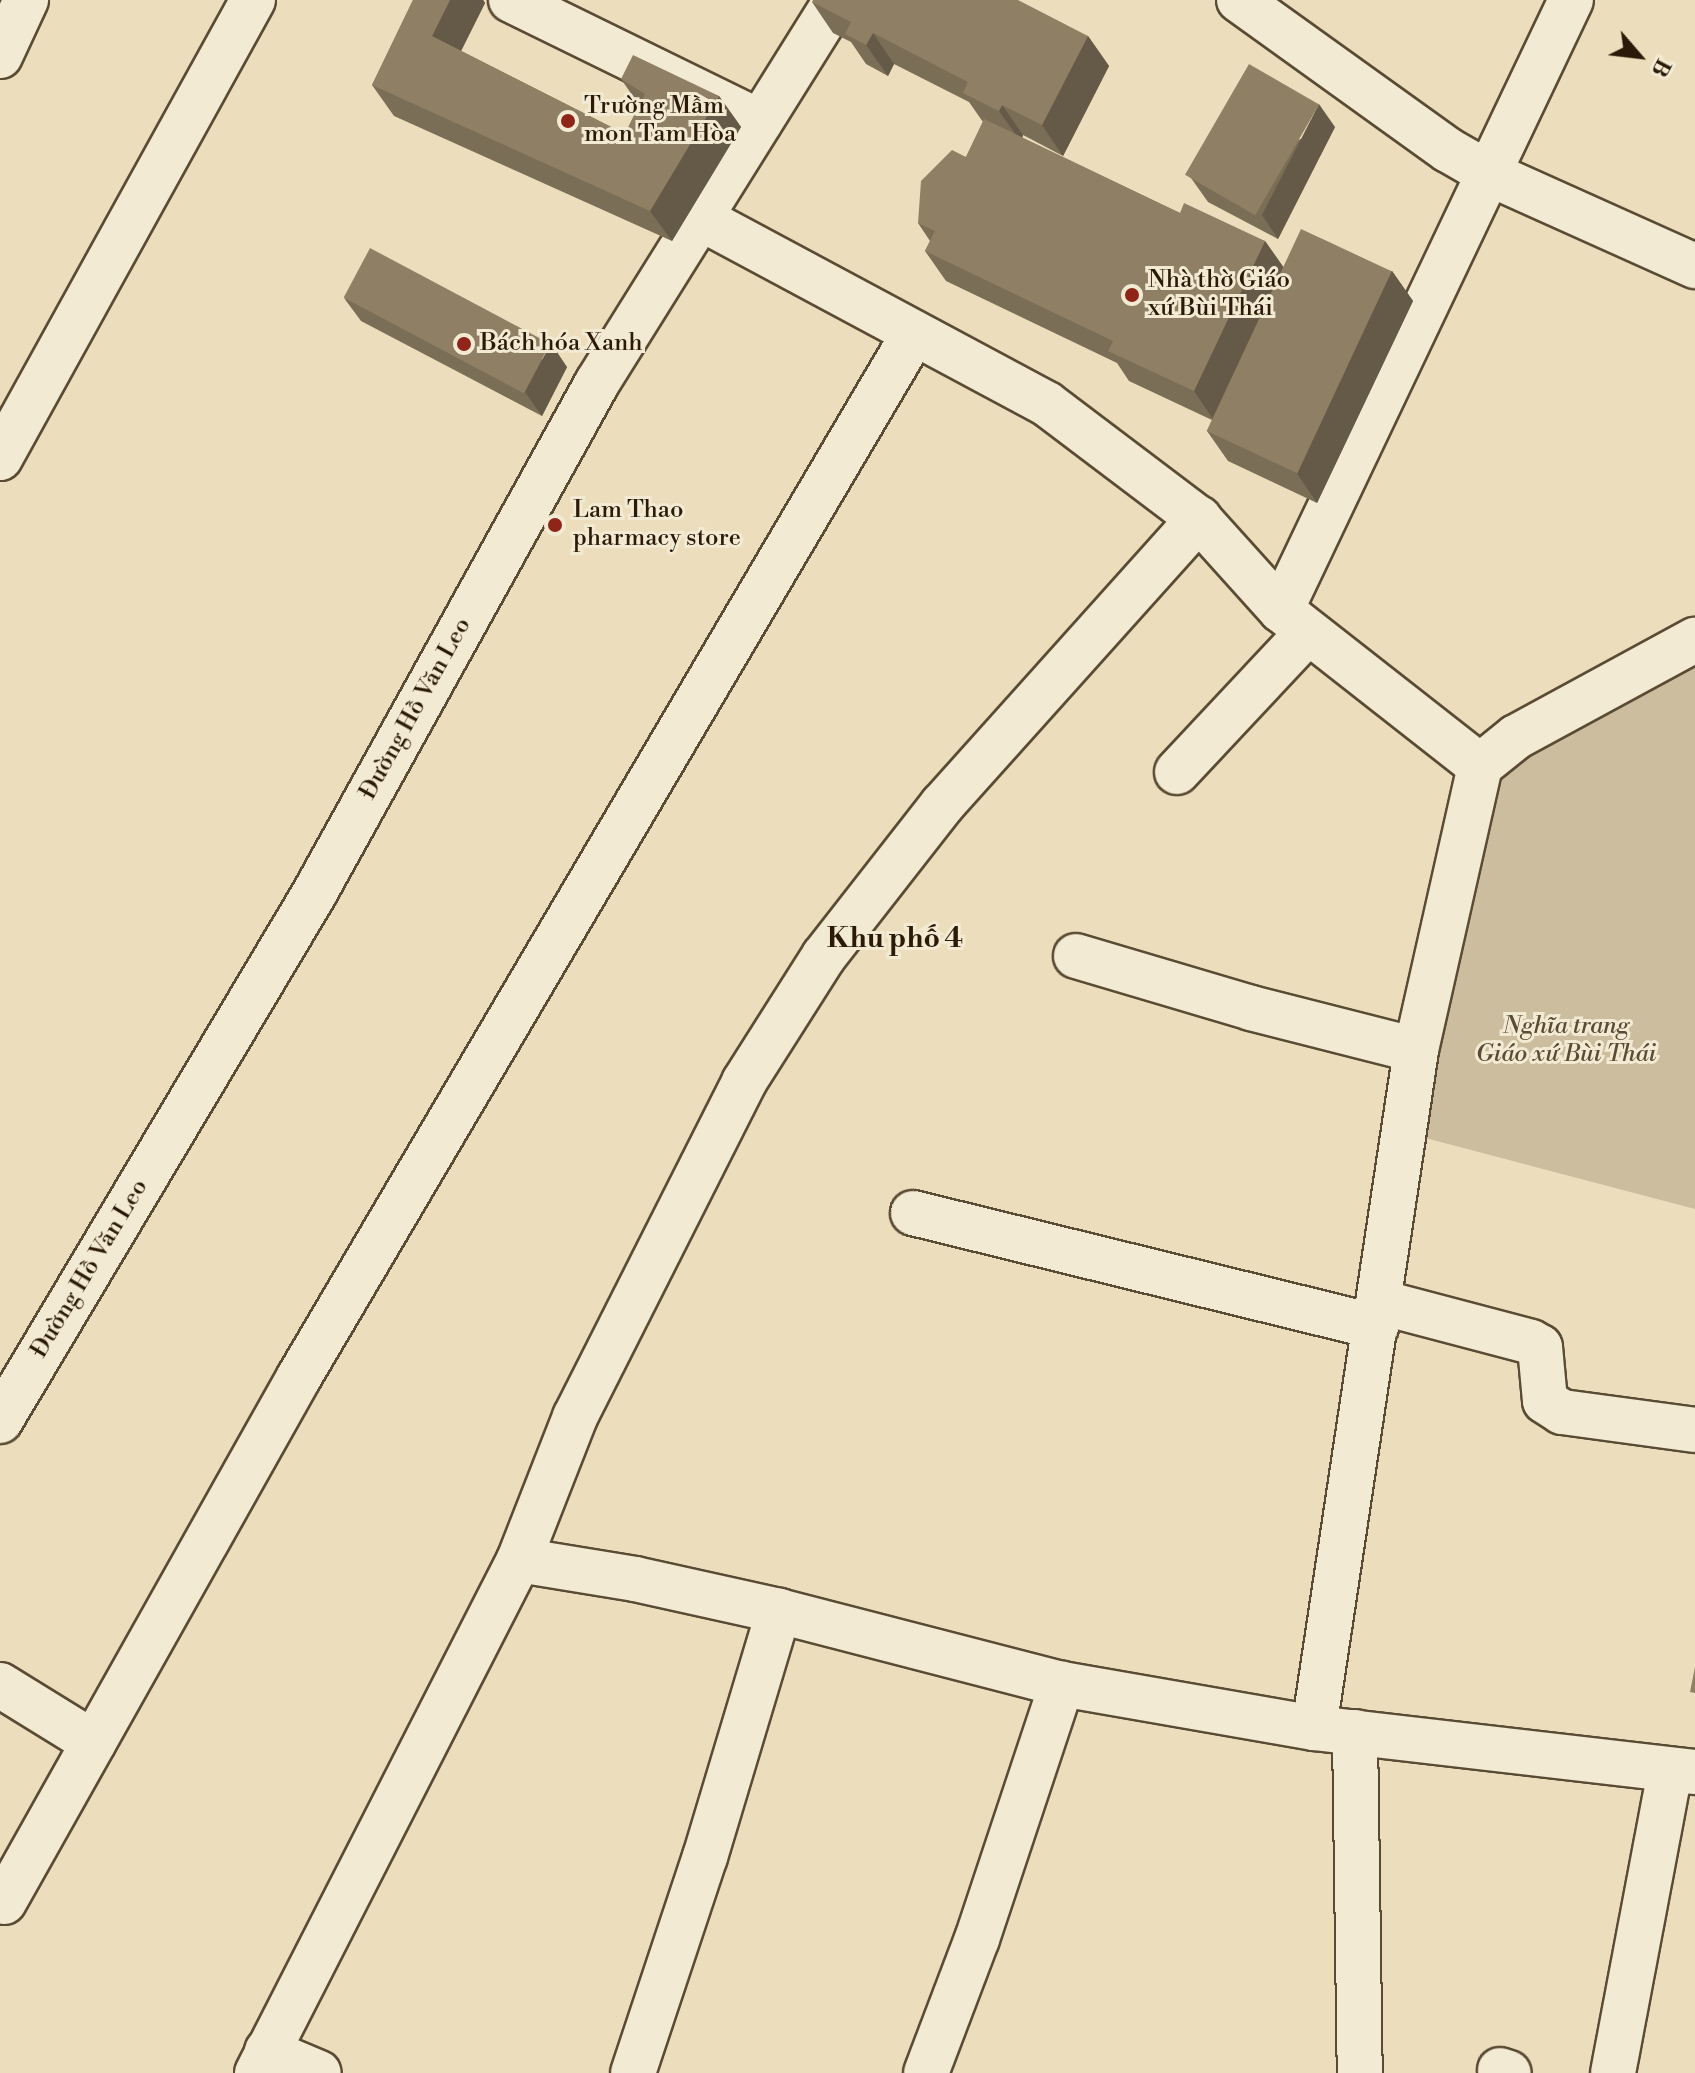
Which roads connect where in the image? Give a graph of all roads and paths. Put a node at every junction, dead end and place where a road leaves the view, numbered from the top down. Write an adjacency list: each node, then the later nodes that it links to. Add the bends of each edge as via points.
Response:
1 (26, 0): 7 (street)
2 (253, 0): 13 (street)
3 (511, 0): 8 (street)
4 (836, 0): 8 (street, Đường Hồ Văn Leo)
5 (1239, 0): 9 (street, via 1448,150)
6 (1571, 0): 9 (street)
7 (0, 56)
8 (760, 122): 10 (street, Đường Hồ Văn Leo)
9 (1490, 174): 11 (street); 15 (street)
10 (702, 219): 12 (street); 23 (street, Đường Hồ Văn Leo, via 597,383 314,894)
11 (1695, 266)
12 (913, 335): 14 (street, via 1047,404); 30 (street, via 299,1377)
13 (0, 458)
14 (1199, 519): 15 (street); 25 (street, via 942,805 824,956 736,1096 575,1417)
15 (1294, 621): 17 (street); 18 (street)
16 (1695, 640): 17 (street, via 1516,737)
17 (1480, 766): 20 (street)
18 (1177, 772)
19 (1076, 956): 20 (street)
20 (1416, 1050): 22 (street)
21 (913, 1213): 22 (street)
22 (1378, 1315): 24 (street, via 1531,1342 1540,1347 1545,1401 1562,1412); 29 (street)
23 (3, 1409)
24 (1695, 1430)
25 (519, 1560): 26 (street); 33 (street)
26 (779, 1611): 27 (street); 35 (street)
27 (1062, 1684): 29 (street); 36 (street)
28 (0, 1685): 30 (street)
29 (1335, 1730): 31 (street); 37 (street)
30 (94, 1743): 32 (street)
31 (1682, 1772): 38 (street)
32 (4, 1902)
33 (262, 2062): 34 (street)
34 (319, 2073)
35 (633, 2073)
36 (926, 2073)
37 (1360, 2073)
38 (1613, 2073)

